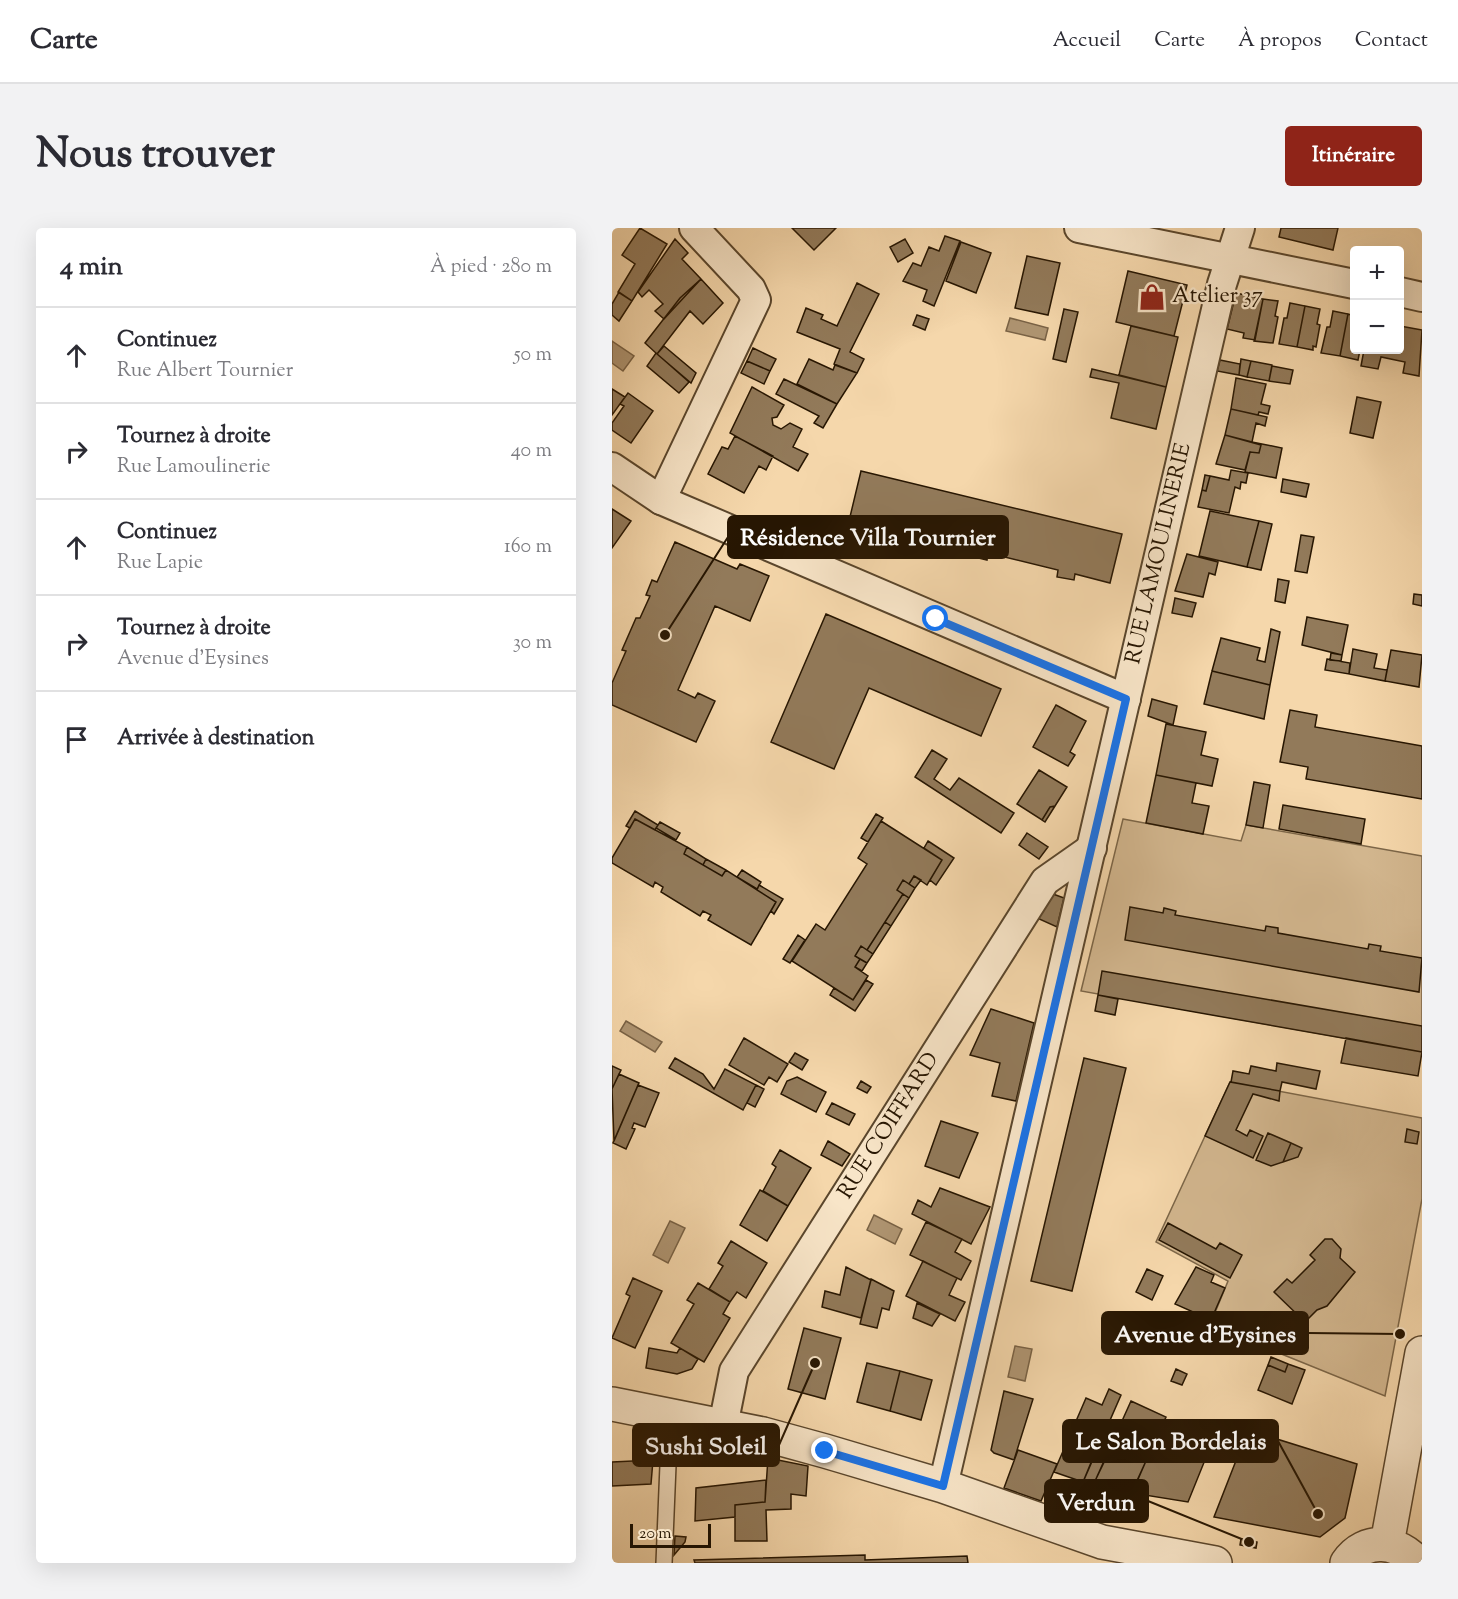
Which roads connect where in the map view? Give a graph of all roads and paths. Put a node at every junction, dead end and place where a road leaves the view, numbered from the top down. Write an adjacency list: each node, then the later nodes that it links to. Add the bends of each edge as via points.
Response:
1 (694, 228): 9 (street, via 751,289 756,300)
2 (1079, 228): 4 (street)
3 (1240, 228): 4 (street, RUE LAMOULINERIE)
4 (1228, 259): 5 (street); 10 (street, RUE LAMOULINERIE)
5 (1350, 283)
6 (1404, 293): 7 (street)
7 (1422, 297)
8 (612, 467): 9 (street)
9 (661, 500): 10 (street)
10 (1126, 699): 11 (street, RUE LAMOULINERIE)
11 (1092, 848): 15 (street, RUE COIFFARD, via 1045,881 734,1371); 17 (street, RUE LAMOULINERIE)
12 (1422, 1353): 16 (street)
13 (612, 1404): 14 (street)
14 (670, 1416): 15 (street); 19 (lane)
15 (723, 1426): 17 (street)
16 (1413, 1448): 18 (street)
17 (943, 1486): 20 (street, via 1102,1542)
18 (1387, 1544): 21 (street, via 1361,1550); 22 (street, via 1400,1547)
19 (664, 1563)
20 (1215, 1563)
21 (1347, 1563)
22 (1417, 1563)

